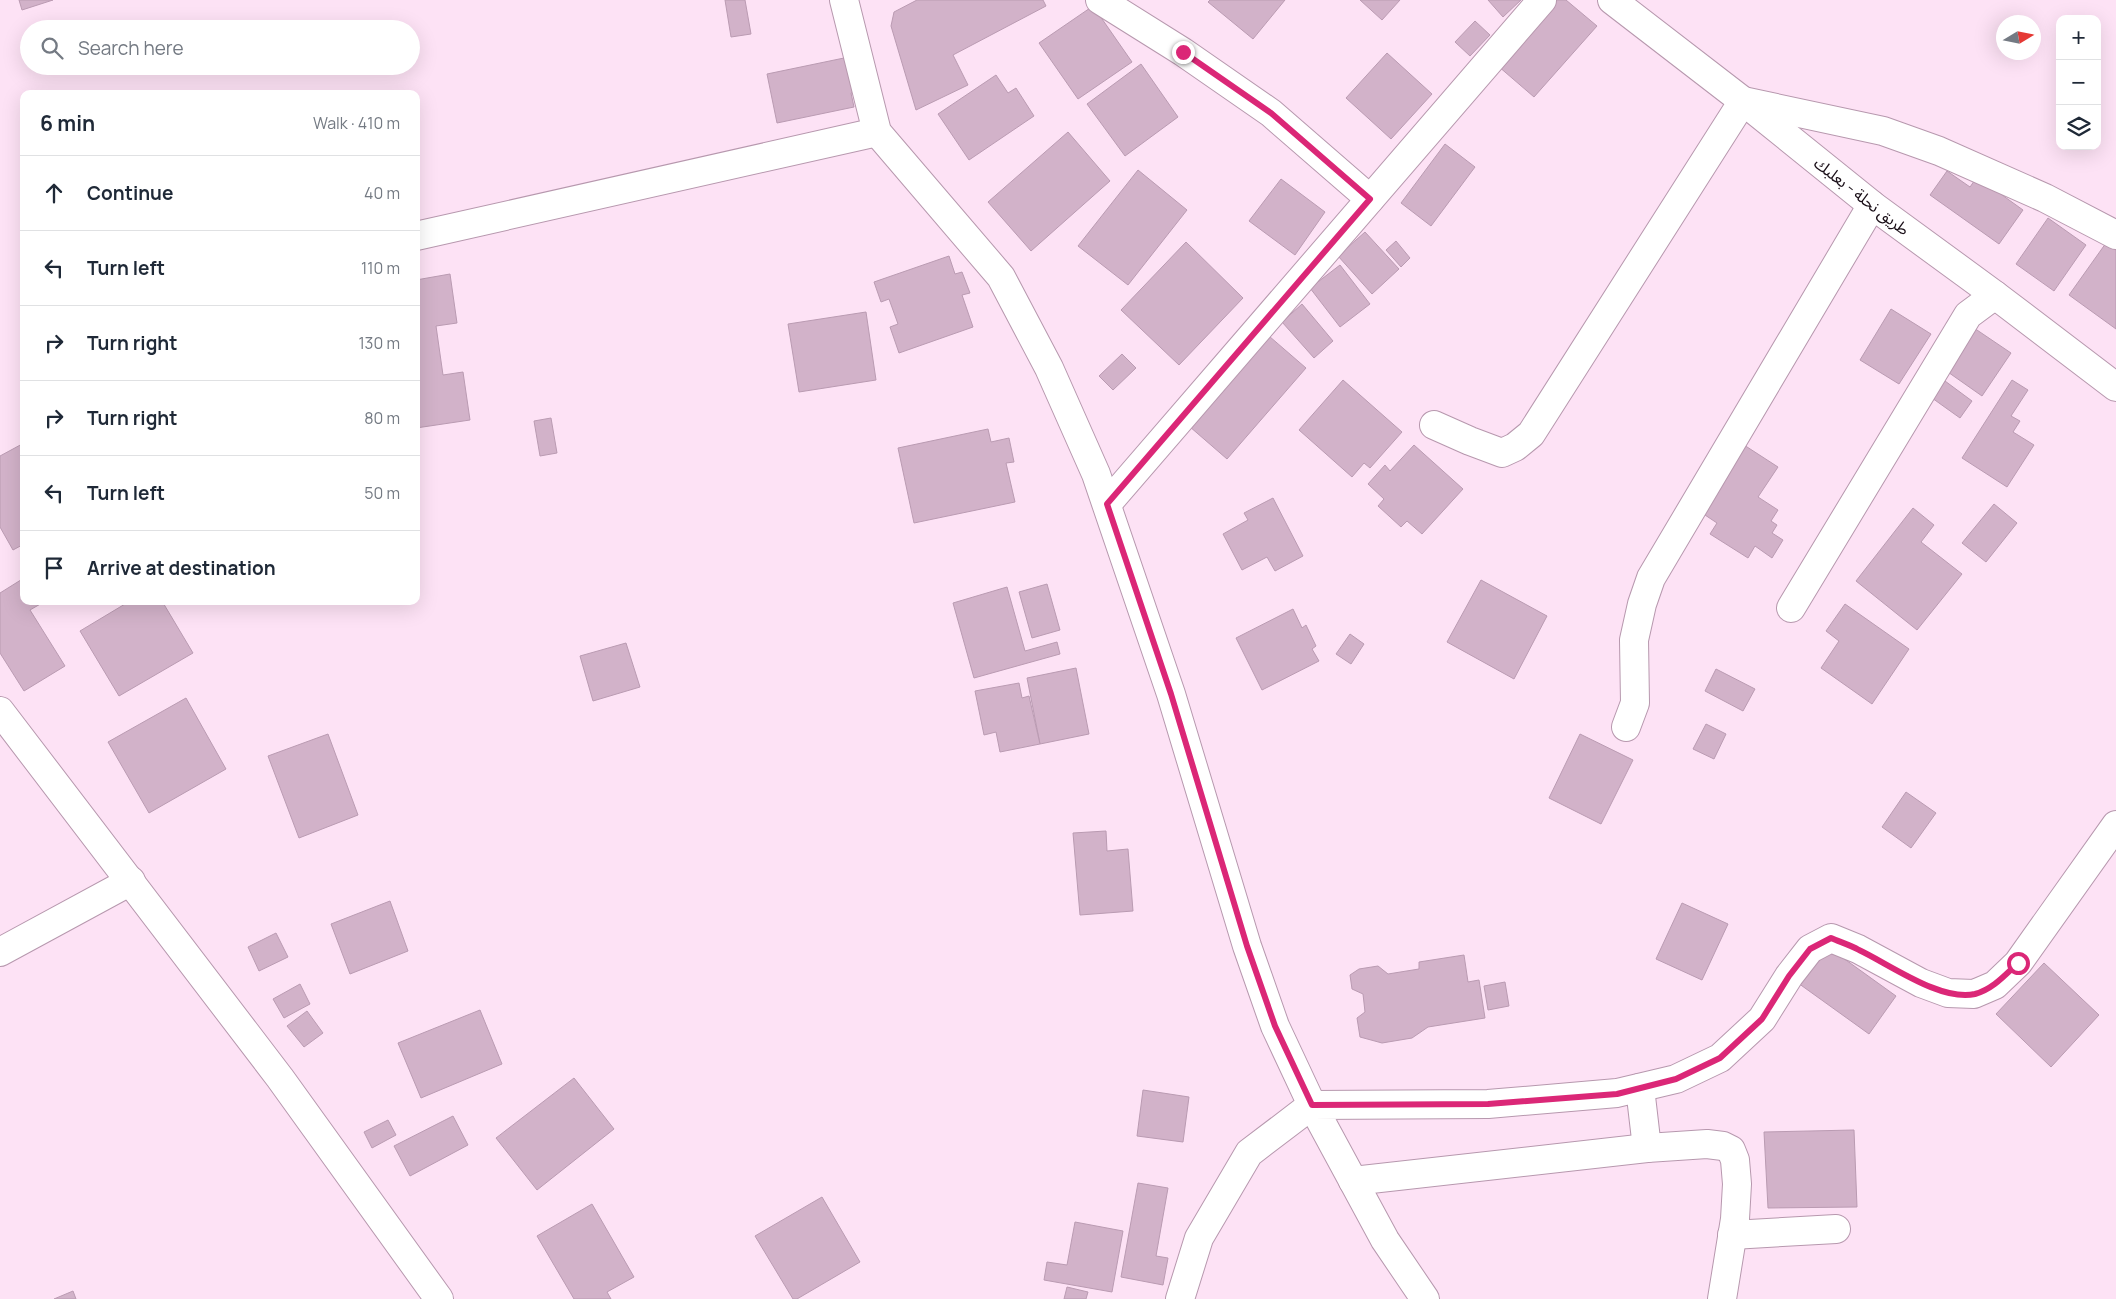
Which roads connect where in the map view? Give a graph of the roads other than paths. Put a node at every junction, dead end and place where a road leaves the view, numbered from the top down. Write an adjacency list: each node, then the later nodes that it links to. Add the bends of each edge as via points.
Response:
1 (844, 0): 6 (street)
2 (1100, 0): 7 (street, via 1271,113)
3 (1542, 0): 7 (street)
4 (1612, 0): 5 (street, طريق نحلة - بعلبك)
5 (1744, 101): 8 (street, طريق نحلة - بعلبك); 10 (street, via 1893,134 2045,198); 13 (street, via 1531,434 1515,448 1502,453)
6 (877, 132): 9 (street); 14 (street, via 1001,277 1049,368)
7 (1370, 199): 14 (street)
8 (1872, 205): 11 (street, طريق نحلة - بعلبك); 17 (street, via 1651,578 1634,640 1635,703)
9 (420, 235)
10 (2116, 235)
11 (1995, 295): 12 (street, طريق نحلة - بعلبك); 15 (street, via 1968,315)
12 (2116, 388)
13 (1434, 425)
14 (1107, 504): 22 (street, via 1171,694 1247,946 1275,1026)
15 (1791, 608)
16 (0, 711): 19 (street)
17 (1626, 727)
18 (2116, 825): 21 (street, via 2018,963 1995,985 1974,994 1948,993 1831,938 1810,949 1762,1019 1720,1058 1676,1079)
19 (131, 881): 20 (street); 27 (street, via 280,1078)
20 (0, 952)
21 (1640, 1088): 22 (street, via 1617,1094 1488,1104); 23 (street)
22 (1312, 1105): 24 (street); 28 (street, via 1249,1154 1199,1238)
23 (1647, 1148): 24 (street); 26 (street, via 1707,1144 1730,1150 1735,1160 1737,1184)
24 (1353, 1181): 29 (street, via 1385,1240)
25 (1836, 1229): 26 (street)
26 (1732, 1235): 30 (street)
27 (439, 1299)
28 (1180, 1299)
29 (1425, 1299)
30 (1722, 1299)

